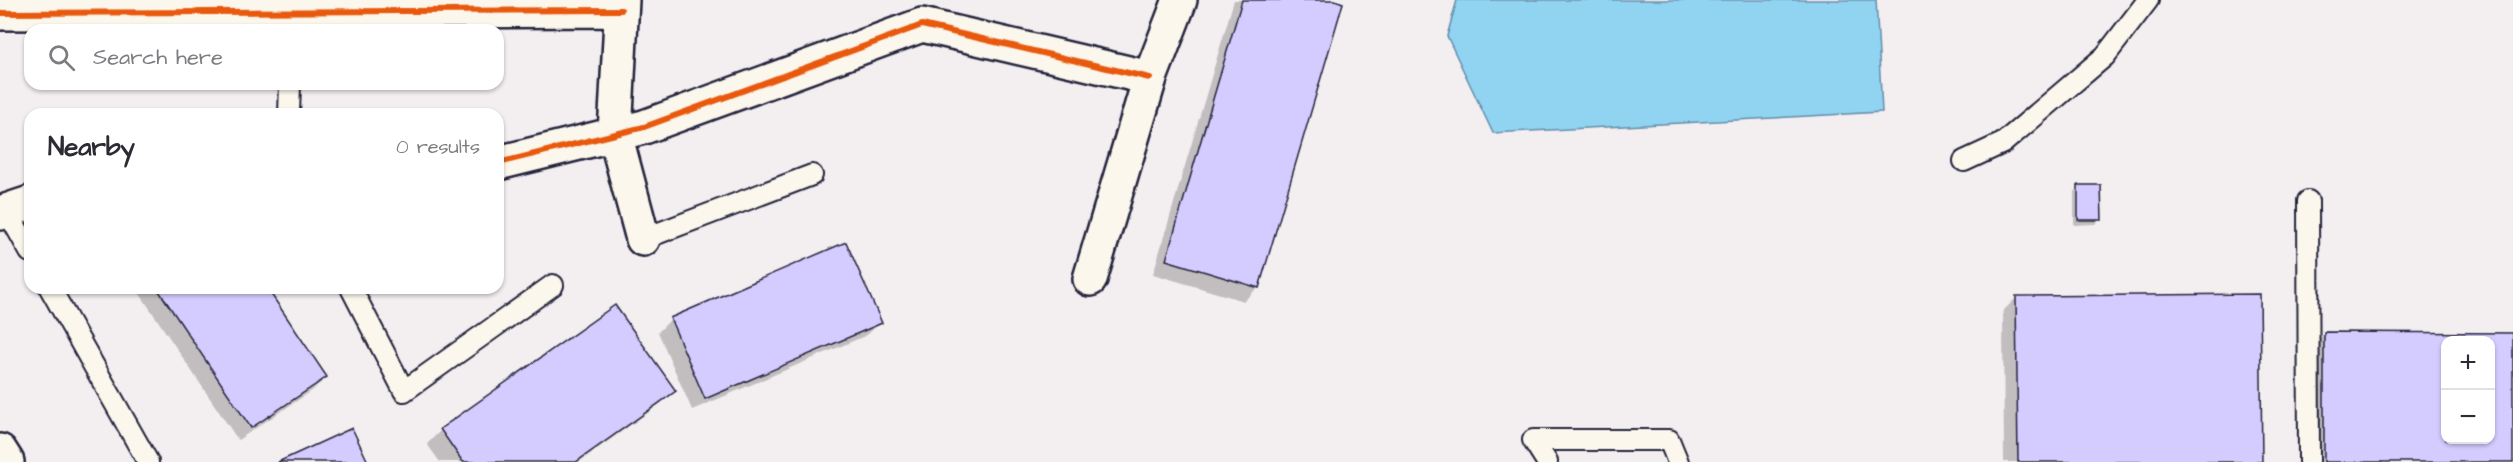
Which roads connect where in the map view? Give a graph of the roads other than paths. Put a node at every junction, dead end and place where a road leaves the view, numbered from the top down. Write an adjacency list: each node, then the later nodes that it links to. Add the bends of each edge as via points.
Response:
1 (1180, 0): 6 (street)
2 (2148, 0): 10 (lane, via 2104,56 2003,142)
3 (622, 5): 5 (street); 9 (street)
4 (0, 13): 5 (street)
5 (293, 21)
6 (1150, 78): 9 (street, via 922,25); 17 (street)
7 (290, 90): 8 (lane)
8 (289, 108)
9 (615, 135): 11 (street); 16 (street)
10 (1964, 161)
11 (504, 162)
12 (812, 175): 16 (lane)
13 (2308, 201): 26 (lane)
14 (12, 209): 15 (lane)
15 (24, 238)
16 (643, 239)
17 (1090, 279)
18 (553, 285): 20 (lane, via 404,391)
19 (53, 294): 23 (lane)
20 (354, 294)
21 (0, 452): 22 (street)
22 (7, 462)
23 (148, 462)
24 (1547, 462): 25 (lane, via 1533,440 1669,440)
25 (1678, 462)
26 (2309, 462)

